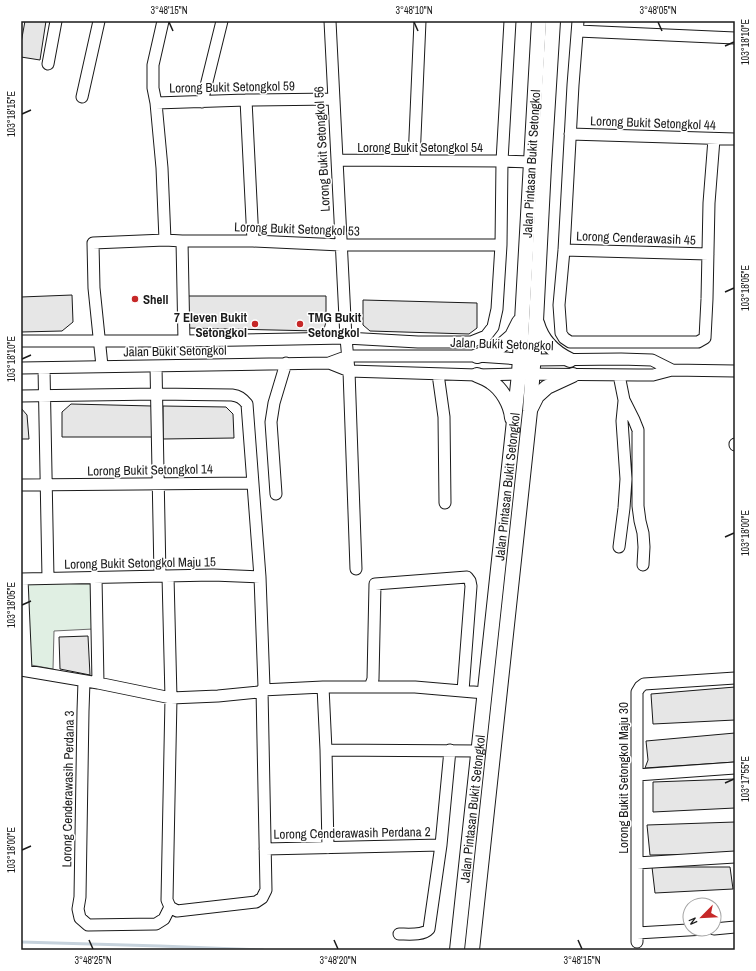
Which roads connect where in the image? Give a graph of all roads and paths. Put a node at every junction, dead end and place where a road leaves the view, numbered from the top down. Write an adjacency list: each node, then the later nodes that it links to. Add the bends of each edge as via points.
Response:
1 (56, 21): 12 (street)
2 (99, 21): 13 (street)
3 (162, 21): 17 (street, via 153,65)
4 (222, 21): 16 (street)
5 (330, 21): 15 (street, Lorong Bukit Setongkol 56)
6 (420, 21): 22 (street)
7 (510, 21): 23 (street)
8 (539, 21): 24 (main road, Jalan Pintasan Bukit Setongkol)
9 (553, 21): 33 (main road, Jalan Pintasan Bukit Setongkol)
10 (578, 26): 11 (street); 18 (street)
11 (735, 38)
12 (48, 64)
13 (82, 97)
14 (246, 100): 15 (street, Lorong Bukit Setongkol 59); 16 (street, Lorong Bukit Setongkol 59); 27 (street)
15 (334, 100): 21 (street, Lorong Bukit Setongkol 56)
16 (202, 102): 17 (street, Lorong Bukit Setongkol 59)
17 (156, 103): 25 (street)
18 (570, 134): 19 (street, Lorong Bukit Setongkol 44); 30 (street)
19 (714, 139): 20 (street, Lorong Bukit Setongkol 44); 31 (street)
20 (735, 139)
21 (337, 160): 22 (street, Lorong Bukit Setongkol 54); 28 (street, Lorong Bukit Setongkol 56)
22 (414, 160): 23 (street, Lorong Bukit Setongkol 54)
23 (506, 161): 24 (street, Lorong Bukit Setongkol 54); 29 (street)
24 (527, 162): 32 (main road, Jalan Pintasan Bukit Setongkol)
25 (165, 240): 26 (street, Lorong Bukit Setongkol 53); 36 (street, Lorong Bukit Setongkol 53, via 93,243)
26 (182, 241): 27 (street, Lorong Bukit Setongkol 53); 37 (street)
27 (253, 241): 28 (street, Lorong Bukit Setongkol 53)
28 (341, 245): 29 (street, Lorong Bukit Setongkol 53); 34 (street, Lorong Bukit Setongkol 56)
29 (501, 245): 34 (street, via 497,309 493,327 486,336 471,342)
30 (564, 250): 31 (street, Lorong Cenderawasih 45); 31 (street, via 559,305 560,333 570,342 698,342 705,338)
31 (708, 254)
32 (521, 318): 39 (main road, via 512,336 496,350); 40 (main road, Jalan Pintasan Bukit Setongkol)
33 (536, 321): 40 (main road, Jalan Pintasan Bukit Setongkol); 41 (main road, via 544,341 551,349)
34 (346, 338): 37 (street); 38 (street, Lorong Bukit Setongkol 56)
35 (21, 341): 36 (street)
36 (99, 341): 37 (street); 44 (street)
37 (184, 341)
38 (348, 356): 39 (street, Jalan Bukit Setongkol); 42 (street, Jalan Bukit Setongkol); 49 (street, Lorong Bukit Setongkol 56)
39 (477, 356): 40 (street, Jalan Bukit Setongkol)
40 (526, 359): 41 (street, Jalan Bukit Setongkol); 53 (main road, Jalan Pintasan Bukit Setongkol)
41 (570, 360): 48 (street, Jalan Bukit Setongkol, via 652,360)
42 (329, 363): 43 (street, Jalan Bukit Setongkol); 49 (street, Jalan Bukit Setongkol)
43 (286, 364): 45 (street, Jalan Bukit Setongkol); 66 (street, via 271,422)
44 (102, 366): 45 (street, Jalan Bukit Setongkol); 47 (street, Jalan Bukit Setongkol)
45 (156, 366): 56 (street)
46 (21, 368): 47 (street, Jalan Bukit Setongkol)
47 (44, 368): 58 (street)
48 (672, 370): 50 (street, Jalan Bukit Setongkol); 55 (street, Jalan Bukit Setongkol, via 652,375)
49 (349, 371): 51 (street, Jalan Bukit Setongkol); 70 (street, Lorong Bukit Setongkol 56)
50 (735, 371)
51 (438, 374): 52 (street, Jalan Bukit Setongkol); 67 (street, via 444,417)
52 (477, 375): 53 (street, Jalan Bukit Setongkol); 61 (main road, via 493,383 505,396 512,412)
53 (525, 375): 54 (street, Jalan Bukit Setongkol); 60 (main road, Jalan Pintasan Bukit Setongkol); 61 (main road, Jalan Pintasan Bukit Setongkol)
54 (573, 375): 55 (street, Jalan Bukit Setongkol); 60 (main road, via 547,387 537,396)
55 (620, 375): 59 (street)
56 (157, 394): 58 (street); 62 (street); 63 (street, via 232,395 243,398 247,404)
57 (21, 396): 58 (street)
58 (45, 396): 65 (street)
59 (624, 400): 68 (street, via 622,421 626,479); 69 (street, via 638,430 638,506 644,533)
60 (530, 410): 102 (main road, Jalan Pintasan Bukit Setongkol)
61 (512, 430): 84 (main road, Jalan Pintasan Bukit Setongkol)
62 (158, 483): 63 (street, Lorong Bukit Setongkol 14); 65 (street, Lorong Bukit Setongkol 14); 71 (street)
63 (253, 483): 73 (street)
64 (21, 485): 65 (street, Lorong Bukit Setongkol 14)
65 (46, 485): 74 (street)
66 (276, 494)
67 (446, 503)
68 (619, 546)
69 (643, 565)
70 (356, 569)
71 (164, 576): 72 (street, Lorong Bukit Setongkol Maju 15); 73 (street, Lorong Bukit Setongkol Maju 15); 85 (street)
72 (96, 577): 74 (street, Lorong Bukit Setongkol Maju 15); 79 (street)
73 (260, 577): 82 (street, via 264,687)
74 (48, 578): 75 (street, Lorong Bukit Setongkol Maju 15)
75 (21, 579): 76 (street)
76 (23, 670): 78 (street)
77 (735, 678): 90 (street, Lorong Bukit Setongkol Maju 30, via 652,683 640,687 637,692)
78 (84, 681): 79 (street); 96 (street, Lorong Cenderawasih Perdana 3, via 78,909 80,918 88,925 156,924 164,919)
79 (98, 683): 85 (street)
80 (323, 687): 81 (street); 82 (street); 86 (street)
81 (370, 687): 83 (street); 83 (street, via 373,679 375,584 467,577 471,586)
82 (262, 690): 85 (street, via 218,696); 93 (street)
83 (463, 691): 84 (street)
84 (485, 693): 88 (main road, Jalan Pintasan Bukit Setongkol)
85 (171, 698): 96 (street, via 167,900)
86 (326, 750): 87 (street); 92 (street)
87 (450, 750): 88 (street); 91 (street)
88 (479, 751): 101 (main road, Jalan Pintasan Bukit Setongkol)
89 (735, 768): 90 (street)
90 (637, 775): 95 (street, Lorong Bukit Setongkol Maju 30)
91 (441, 845): 92 (street, Lorong Cenderawasih Perdana 2); 100 (street, via 429,929 422,933)
92 (328, 848): 93 (street, Lorong Cenderawasih Perdana 2)
93 (265, 849): 96 (street, via 266,890 262,898 256,902 177,911)
94 (735, 857): 95 (street)
95 (637, 863): 99 (street, Lorong Bukit Setongkol Maju 30, via 637,937)
96 (170, 907)
97 (735, 927): 98 (street)
98 (722, 928)
99 (682, 932)
100 (398, 934)
101 (457, 950)
102 (472, 950)

